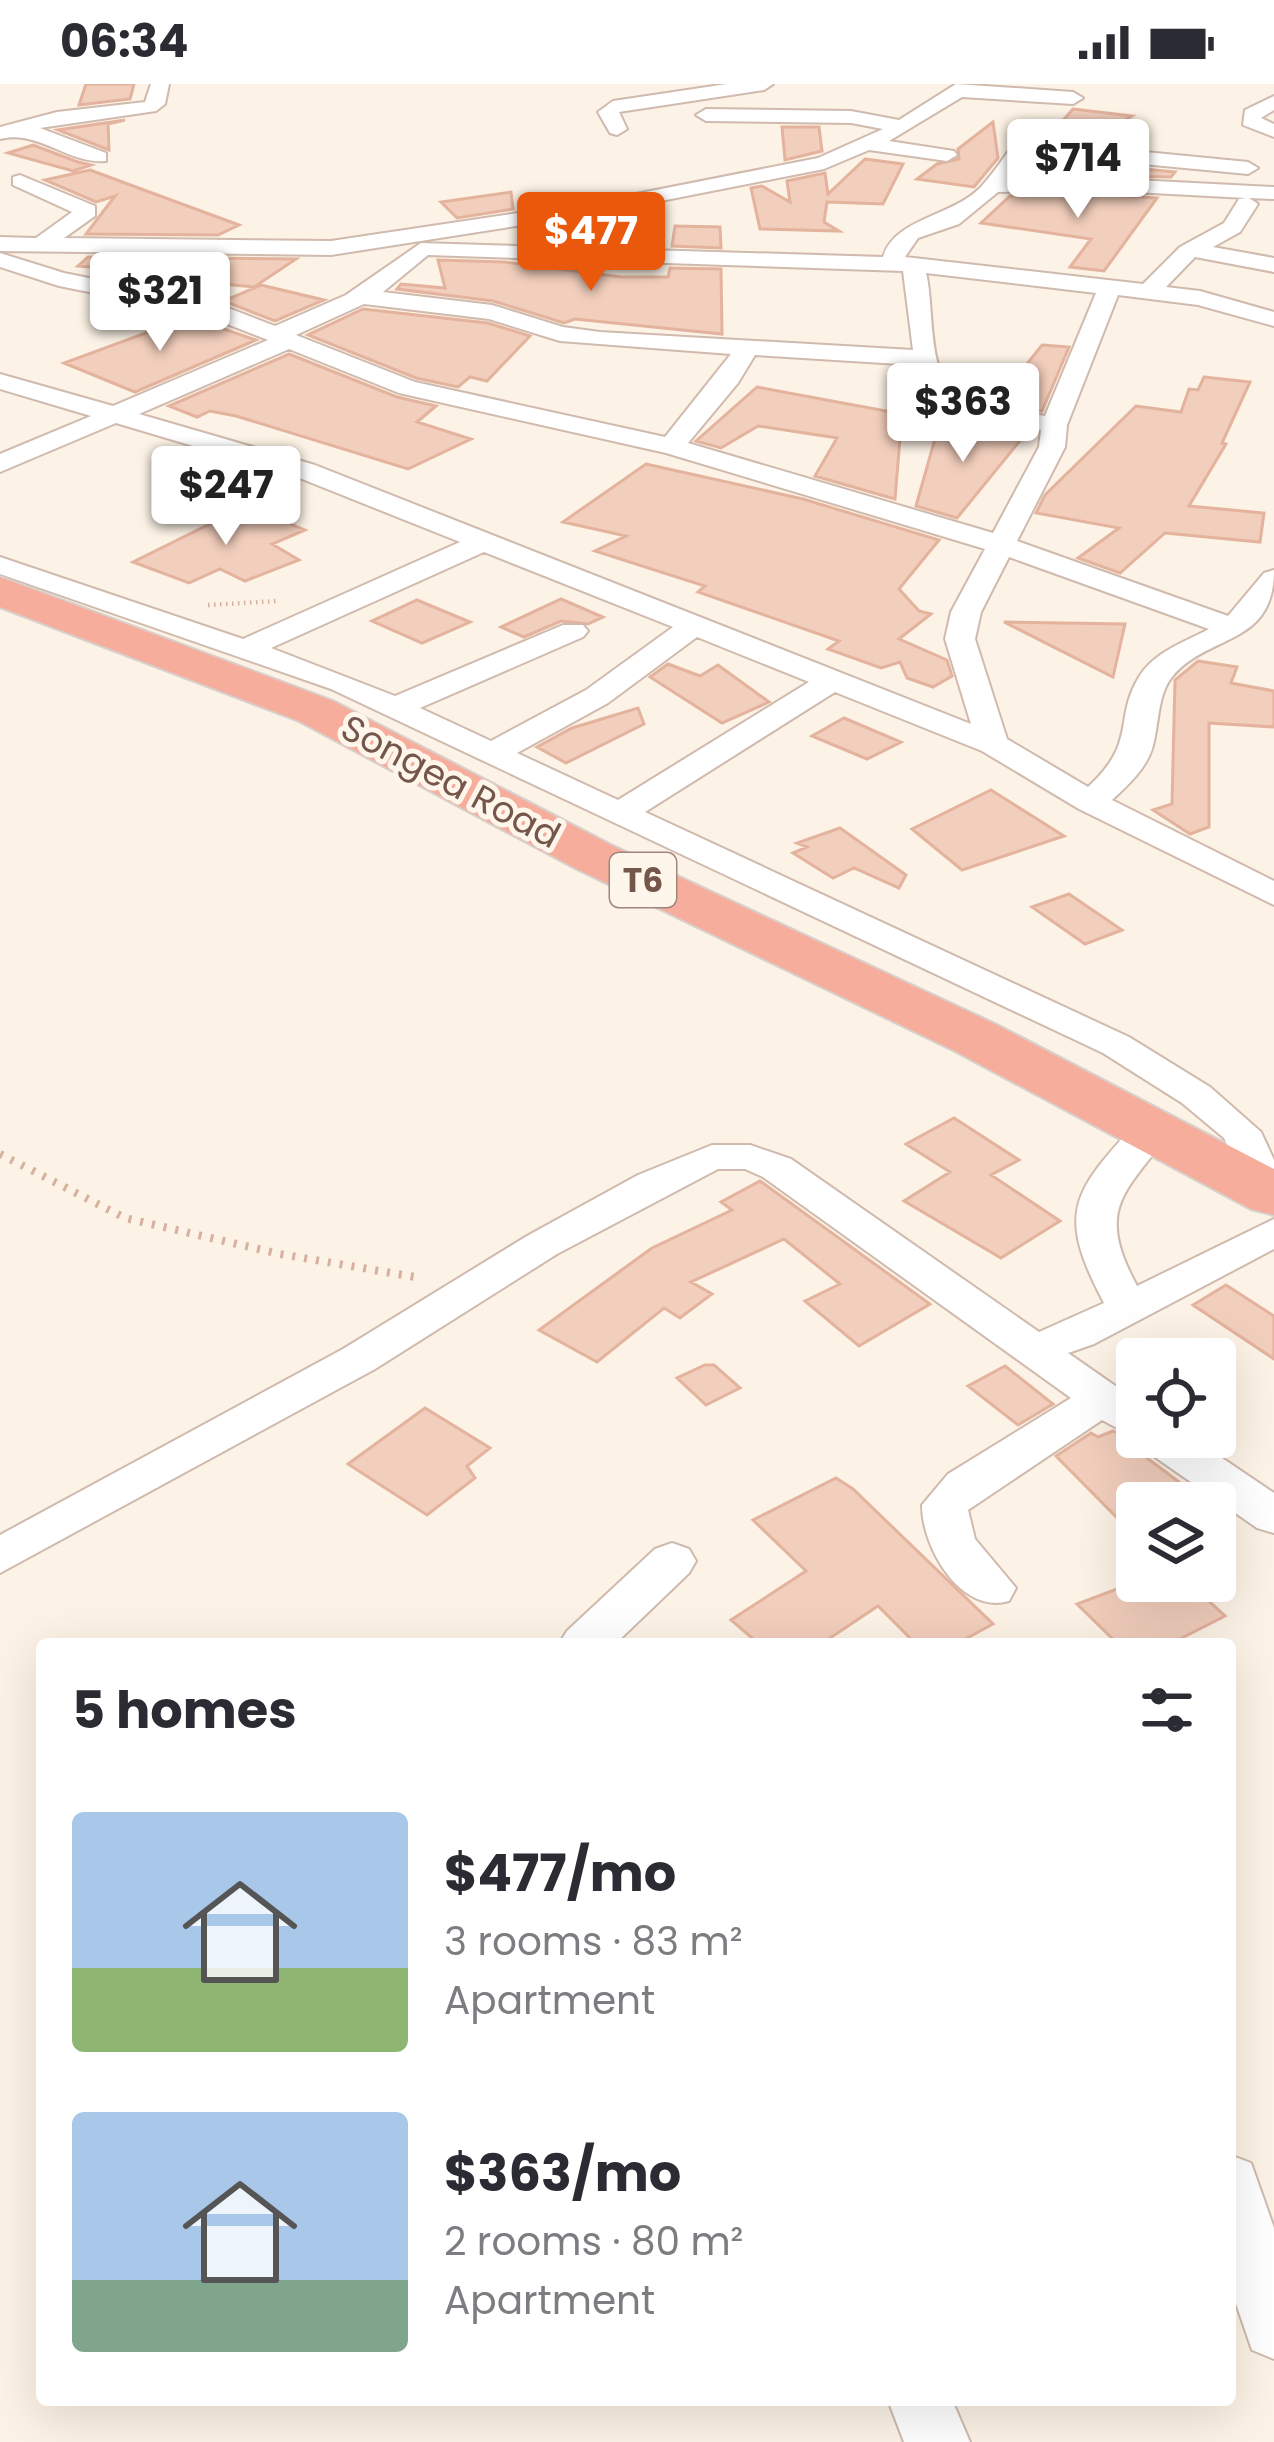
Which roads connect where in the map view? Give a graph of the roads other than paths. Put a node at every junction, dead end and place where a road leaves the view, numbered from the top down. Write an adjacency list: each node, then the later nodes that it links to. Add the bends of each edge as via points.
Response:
1 (160, 84): 14 (street, via 149,107)
2 (670, 84): 6 (street)
3 (764, 84): 6 (street)
4 (1248, 86): 9 (street)
5 (958, 87): 8 (street); 12 (street)
6 (694, 95): 13 (street, via 613,107)
7 (805, 95): 11 (street)
8 (1073, 98)
9 (1274, 98): 16 (street, via 1250,121)
10 (706, 115): 11 (street)
11 (858, 117): 12 (street)
12 (903, 127): 18 (street)
13 (617, 128)
14 (10, 131): 21 (street)
15 (1115, 131): 19 (street)
16 (1274, 131)
17 (1274, 142): 22 (street)
18 (868, 144): 20 (street); 30 (street, via 824,163 711,188)
19 (1087, 150): 22 (street); 24 (street, via 1022,146)
20 (946, 155)
21 (99, 157)
22 (1248, 168): 25 (street)
23 (20, 181): 29 (street, via 87,211)
24 (993, 186): 25 (street); 35 (street, via 951,219 910,232 898,244)
25 (1224, 189): 26 (street)
26 (1274, 193)
27 (1246, 204): 32 (street, via 1232,226)
28 (0, 244): 29 (street)
29 (42, 244): 30 (street)
30 (331, 248): 31 (street)
31 (421, 250): 35 (street); 38 (street)
32 (1192, 250): 34 (street); 37 (street)
33 (0, 260): 42 (street, via 210,309)
34 (1271, 260)
35 (903, 264): 36 (street); 44 (street)
36 (1111, 285): 37 (street); 47 (street)
37 (1149, 291): 40 (street)
38 (357, 296): 42 (street); 43 (street, via 492,312 577,337)
39 (1274, 305): 40 (street)
40 (1237, 308): 41 (street)
41 (1274, 320)
42 (282, 337): 46 (street); 48 (street, via 408,388)
43 (745, 351): 44 (street); 48 (street)
44 (927, 358): 47 (street, via 934,386 955,406)
45 (0, 381): 46 (street)
46 (120, 414): 49 (street); 50 (street, via 306,471)
47 (1054, 425): 51 (street, via 1052,446)
48 (671, 446): 51 (street)
49 (0, 464)
50 (480, 543): 55 (street); 58 (street)
51 (1000, 544): 56 (street); 61 (street, via 960,639)
52 (0, 565): 58 (street)
53 (1274, 579): 56 (street)
54 (0, 591): 66 (highway, Songea Road / T6, via 316,711)
55 (693, 625): 59 (street); 62 (street, via 623,684)
56 (1243, 628): 63 (street, via 1170,661 1152,680 1135,752)
57 (573, 631): 60 (street)
58 (245, 649): 60 (street)
59 (833, 680): 61 (street); 64 (street)
60 (394, 708): 62 (street)
61 (993, 744): 63 (street)
62 (491, 753): 64 (street)
63 (1091, 802): 65 (street)
64 (620, 813): 67 (street, via 1116,1045 1240,1132)
65 (1274, 895)
66 (1151, 1129): 67 (highway, Songea Road / T6); 68 (street, via 1095,1201 1093,1238)
67 (1272, 1206): 68 (street)
68 (1127, 1307): 69 (street)
69 (1031, 1349): 70 (street); 74 (street, via 776,1168 750,1157 712,1157)
70 (1116, 1408)
71 (1116, 1413): 76 (street, via 964,1486 945,1505 944,1527 958,1555)
72 (1189, 1458): 73 (street)
73 (1274, 1516)
74 (0, 1556)
75 (672, 1561): 77 (street)
76 (992, 1588)
77 (590, 1638)
78 (1236, 2202): 79 (street)
79 (1274, 2329)
80 (922, 2406): 81 (street)
81 (937, 2442)

